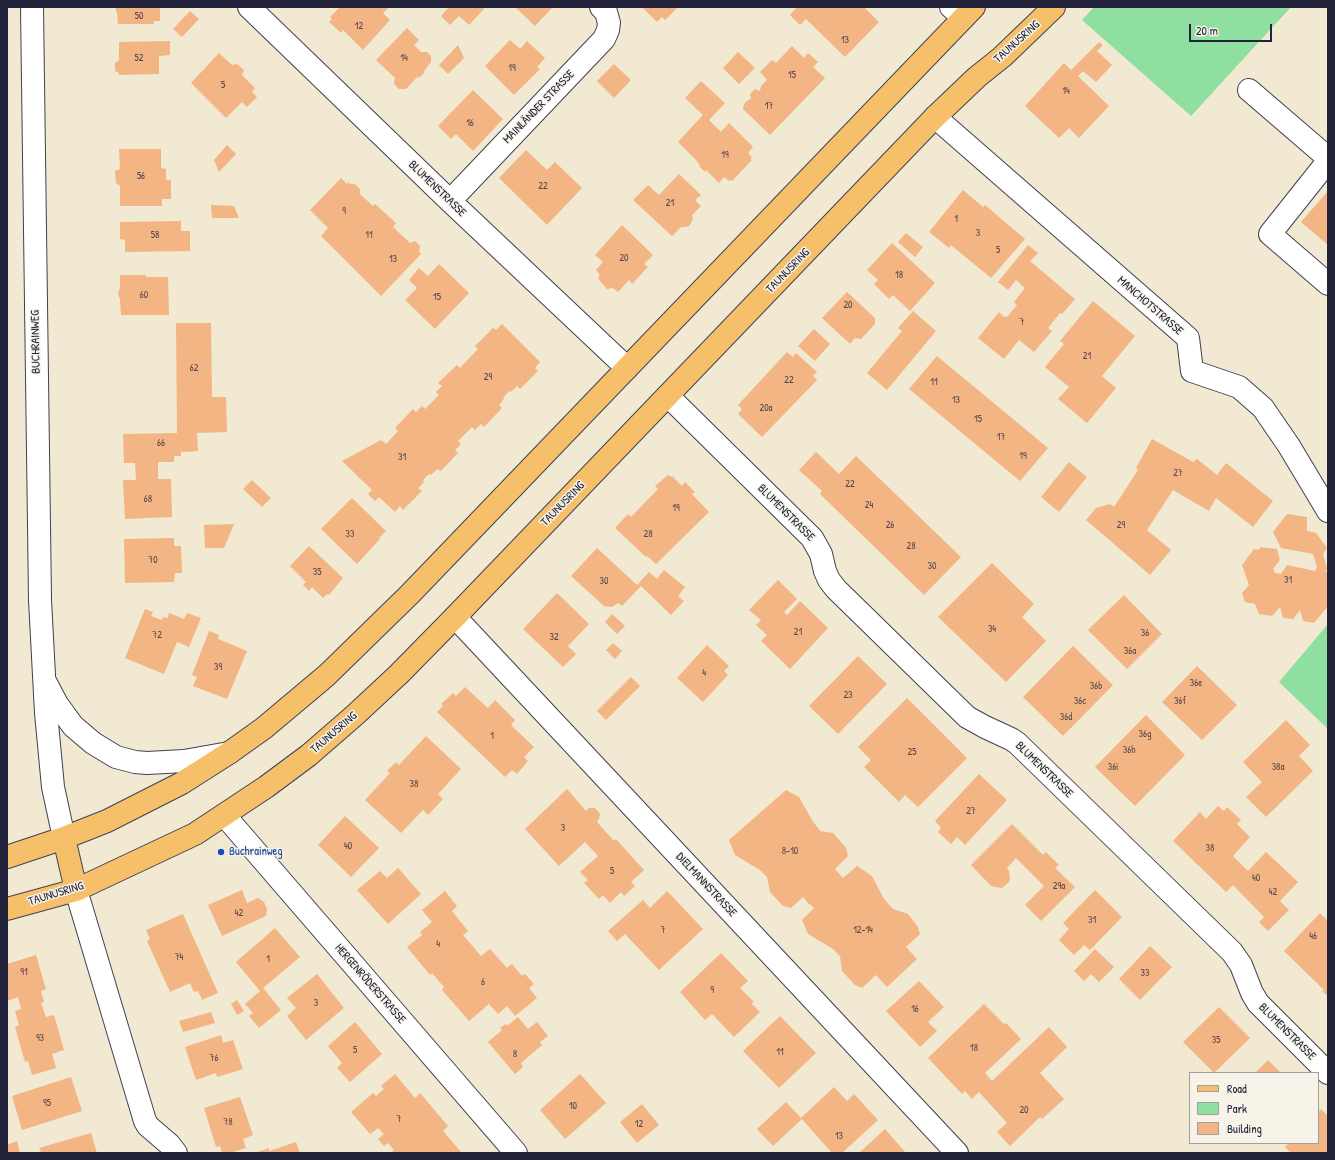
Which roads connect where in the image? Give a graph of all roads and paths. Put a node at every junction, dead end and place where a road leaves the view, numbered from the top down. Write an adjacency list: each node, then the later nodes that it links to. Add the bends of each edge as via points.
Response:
1 (32, 7): 15 (street, BUCHRAINWEG, via 37,460)
2 (249, 7): 9 (street, BLUMENSTRASSE)
3 (601, 7): 9 (street, MAINLÄNDER STRASSE, via 606,12 609,23 604,39)
4 (1054, 7): 7 (main road, TAUNUSRING)
5 (963, 11): 11 (main road)
6 (1248, 90): 8 (street)
7 (935, 117): 12 (main road, TAUNUSRING); 13 (street, MANCHOTSTRASSE, via 1188,338 1192,371 1239,387 1263,408)
8 (1328, 160): 10 (street, via 1270,234)
9 (450, 201): 11 (street, BLUMENSTRASSE)
10 (1328, 284)
11 (627, 368): 16 (main road, via 367,637 264,728)
12 (668, 396): 14 (main road, TAUNUSRING); 22 (street, BLUMENSTRASSE, via 812,538 821,554 829,580 836,589 967,717 1017,743 1232,952 1241,964 1258,1003)
13 (1328, 511)
14 (455, 617): 17 (main road, TAUNUSRING, via 399,674 309,755); 25 (street, DIELMANNSTRASSE)
15 (43, 676): 16 (street, BUCHRAINWEG, via 57,704 73,726 93,743 116,757 147,763 184,761); 18 (street, BUCHRAINWEG, via 53,787)
16 (229, 753): 18 (main road, via 182,783 107,821)
17 (224, 816): 20 (main road, TAUNUSRING, via 195,834); 24 (street, HERGENRÖDERSTRASSE)
18 (64, 838): 19 (main road); 20 (main road)
19 (7, 857)
20 (76, 890): 21 (main road, TAUNUSRING); 23 (street, via 145,1121)
21 (7, 909)
22 (1328, 1073)
23 (176, 1153)
24 (516, 1153)
25 (957, 1153)

